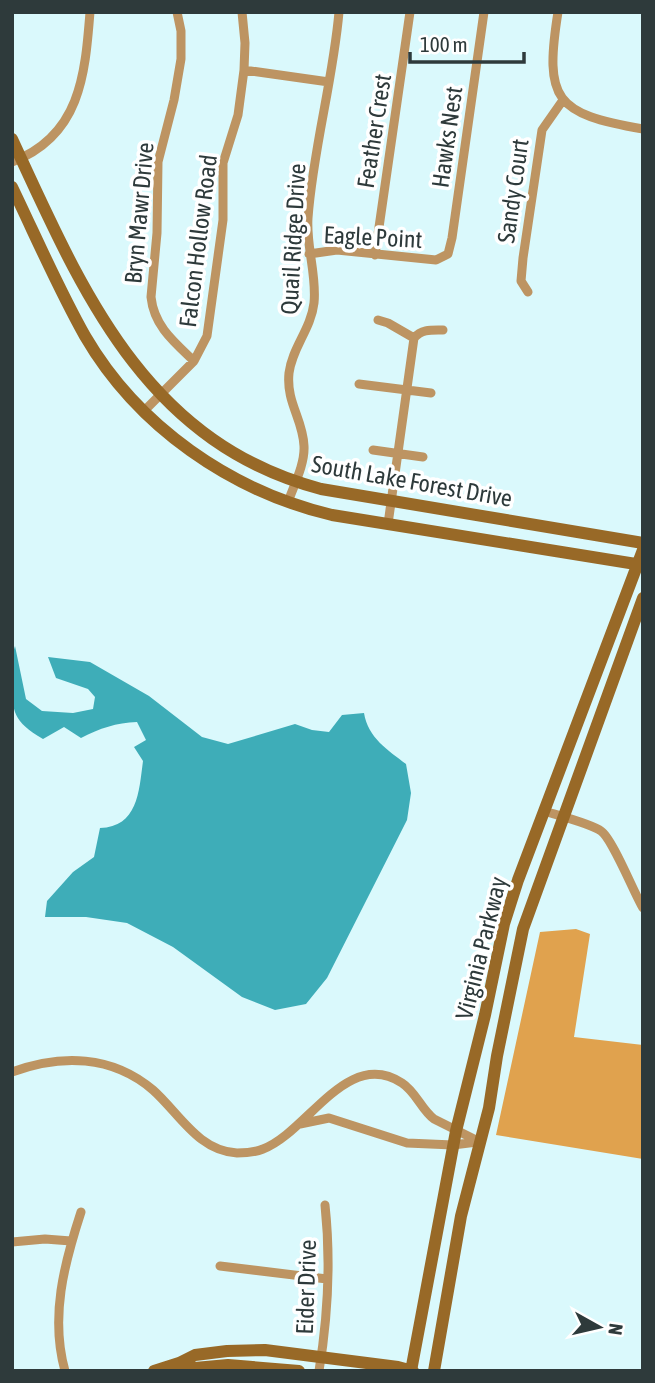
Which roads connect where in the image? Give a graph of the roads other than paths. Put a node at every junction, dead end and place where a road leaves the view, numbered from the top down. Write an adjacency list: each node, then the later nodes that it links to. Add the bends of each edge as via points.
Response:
1 (90, 12): 13 (street, via 84,66 71,113 55,135)
2 (177, 12): 22 (street, Bryn Mawr Drive, via 181,60 158,162 151,296 160,328)
3 (242, 12): 8 (street, Falcon Hollow Road)
4 (339, 12): 9 (street, Quail Ridge Drive)
5 (410, 12): 16 (street, Feather Crest)
6 (484, 12): 17 (street, Hawks Nest, via 452,238 447,254)
7 (558, 12): 10 (street, via 551,55 554,85)
8 (244, 70): 9 (street); 22 (street, Falcon Hollow Road, via 238,114 223,163 224,208 209,324)
9 (329, 82): 15 (street, Quail Ridge Drive, via 308,217)
10 (563, 100): 11 (street, via 586,116); 18 (street, Sandy Court, via 542,130 521,281)
11 (643, 129)
12 (12, 139): 13 (main road, South Lake Forest Drive)
13 (17, 160): 26 (main road, South Lake Forest Drive, via 107,327)
14 (12, 187): 27 (main road, South Lake Forest Drive, via 85,336)
15 (309, 254): 16 (street, Eagle Point, via 337,250); 31 (street, Quail Ridge Drive, via 314,302 289,376 289,393 304,446)
16 (375, 254): 17 (street, Eagle Point)
17 (436, 260)
18 (528, 292)
19 (378, 320): 21 (street)
20 (443, 330): 21 (street, via 429,329)
21 (414, 338): 24 (street)
22 (194, 361): 26 (street, Falcon Hollow Road)
23 (359, 384): 24 (street)
24 (408, 390): 25 (street); 29 (street)
25 (431, 393)
26 (160, 394): 27 (street, Falcon Hollow Road); 31 (main road, South Lake Forest Drive, via 217,442)
27 (144, 411): 33 (main road, South Lake Forest Drive, via 204,460)
28 (373, 450): 29 (street)
29 (398, 453): 30 (street); 32 (street)
30 (423, 457)
31 (295, 482): 32 (main road, South Lake Forest Drive); 33 (street, Quail Ridge Drive)
32 (392, 501): 34 (street); 35 (main road, South Lake Forest Drive)
33 (288, 502): 34 (main road, South Lake Forest Drive)
34 (388, 524): 37 (main road, South Lake Forest Drive)
35 (643, 543)
36 (643, 550): 37 (main road, Virginia Parkway)
37 (640, 565): 39 (main road, Virginia Parkway)
38 (643, 598): 40 (main road, Virginia Parkway)
39 (544, 811): 40 (street); 46 (main road, Virginia Parkway, via 504,924)
40 (562, 817): 41 (street, via 601,830 610,840); 47 (main road, Virginia Parkway, via 519,943)
41 (643, 908)
42 (12, 1072): 45 (street, via 58,1060 83,1060 118,1069 154,1091 198,1137 235,1153 264,1149)
43 (335, 1091): 44 (street, via 329,1105); 45 (street); 46 (street, via 364,1076 393,1078 410,1089 428,1114)
44 (339, 1120): 45 (street, via 323,1118); 48 (street, via 407,1143)
45 (299, 1125)
46 (456, 1131): 47 (street); 48 (main road, Virginia Parkway)
47 (480, 1142): 48 (street); 62 (main road, Virginia Parkway, via 461,1216)
48 (453, 1145): 61 (main road, Virginia Parkway)
49 (325, 1205): 54 (street, Eider Drive)
50 (80, 1212): 51 (street)
51 (71, 1241): 52 (street); 57 (street, via 57,1322)
52 (12, 1242)
53 (220, 1266): 54 (street)
54 (327, 1279): 55 (street, Eider Drive)
55 (321, 1356): 56 (main road, via 227,1351 195,1355); 60 (street, Eider Drive); 61 (main road)
56 (179, 1363): 58 (main road); 59 (main road, via 195,1368 229,1365)
57 (65, 1371)
58 (154, 1371)
59 (299, 1371)
60 (319, 1371)
61 (412, 1371)
62 (435, 1371)

